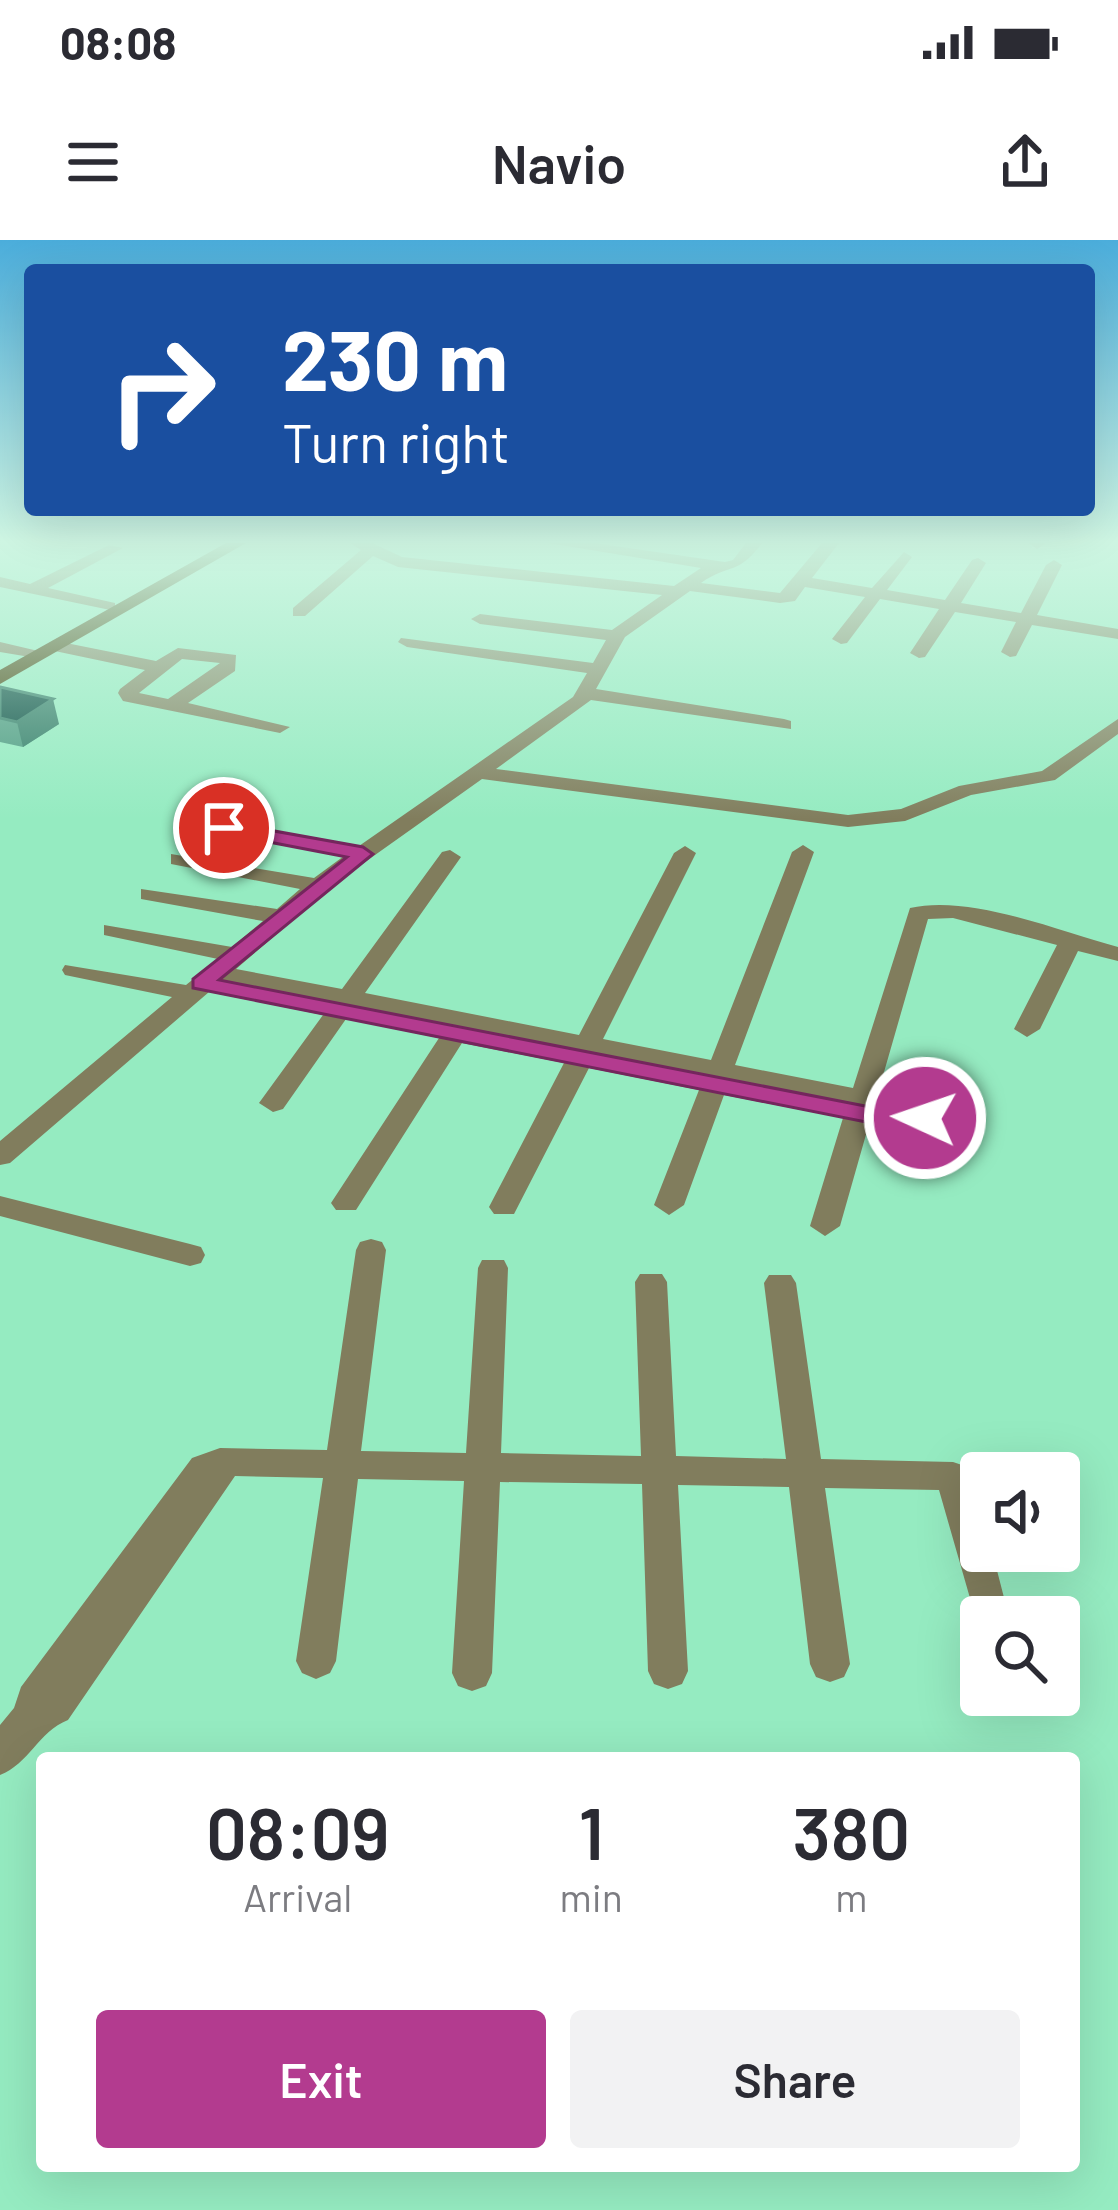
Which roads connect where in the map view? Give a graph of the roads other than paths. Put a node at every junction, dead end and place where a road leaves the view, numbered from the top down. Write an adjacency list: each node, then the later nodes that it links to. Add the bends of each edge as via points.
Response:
1 (68, 635): 12 (main road)
2 (73, 635): 12 (main road)
3 (601, 635): 8 (street)
4 (620, 635): 8 (street)
5 (844, 635): 9 (street)
6 (931, 635): 14 (street)
7 (1019, 635): 13 (street)
8 (617, 637): 16 (street)
9 (841, 639)
10 (407, 642): 16 (street)
11 (0, 647): 12 (street)
12 (44, 651): 15 (street); 17 (main road)
13 (1010, 652)
14 (919, 653)
15 (158, 667): 19 (street, via 127,693); 19 (street, via 186,652 232,663)
16 (596, 669): 18 (street)
17 (0, 674)
18 (584, 693): 20 (street); 23 (street)
19 (172, 705): 22 (street)
20 (784, 725)
21 (1118, 725): 23 (street, via 1048,776 967,790 905,815 848,821)
22 (280, 727)
23 (479, 773): 27 (street)
24 (224, 828): 27 (street)
25 (803, 852): 42 (street)
26 (686, 853): 41 (street)
27 (363, 854): 30 (street)
28 (450, 857): 38 (street)
29 (179, 859): 30 (street)
30 (318, 886): 32 (street)
31 (149, 894): 32 (street)
32 (281, 917): 37 (street)
33 (112, 930): 37 (street)
34 (1071, 941): 35 (street); 40 (street); 44 (street, via 953,911 919,914)
35 (1118, 953)
36 (74, 970): 37 (street)
37 (210, 976): 38 (street); 45 (street)
38 (346, 1004): 39 (street); 43 (street)
39 (459, 1026): 41 (street); 46 (street)
40 (1027, 1029)
41 (581, 1050): 42 (street); 49 (street)
42 (717, 1077): 44 (street); 47 (street)
43 (273, 1103)
44 (862, 1106): 50 (street)
45 (0, 1156)
46 (346, 1203)
47 (670, 1205)
48 (0, 1206): 52 (street)
49 (504, 1207)
50 (825, 1226)
51 (371, 1250): 56 (street)
52 (190, 1255)
53 (493, 1268): 57 (street)
54 (651, 1282): 58 (street)
55 (780, 1282): 59 (street)
56 (340, 1466): 57 (street); 61 (street); 65 (street, via 220,1462 54,1707 34,1714)
57 (484, 1469): 58 (street); 64 (street)
58 (658, 1473): 59 (street); 63 (street)
59 (809, 1475): 60 (street, via 953,1476); 62 (street)
60 (986, 1596)
61 (316, 1661)
62 (830, 1664)
63 (668, 1671)
64 (472, 1673)
65 (0, 1756)

